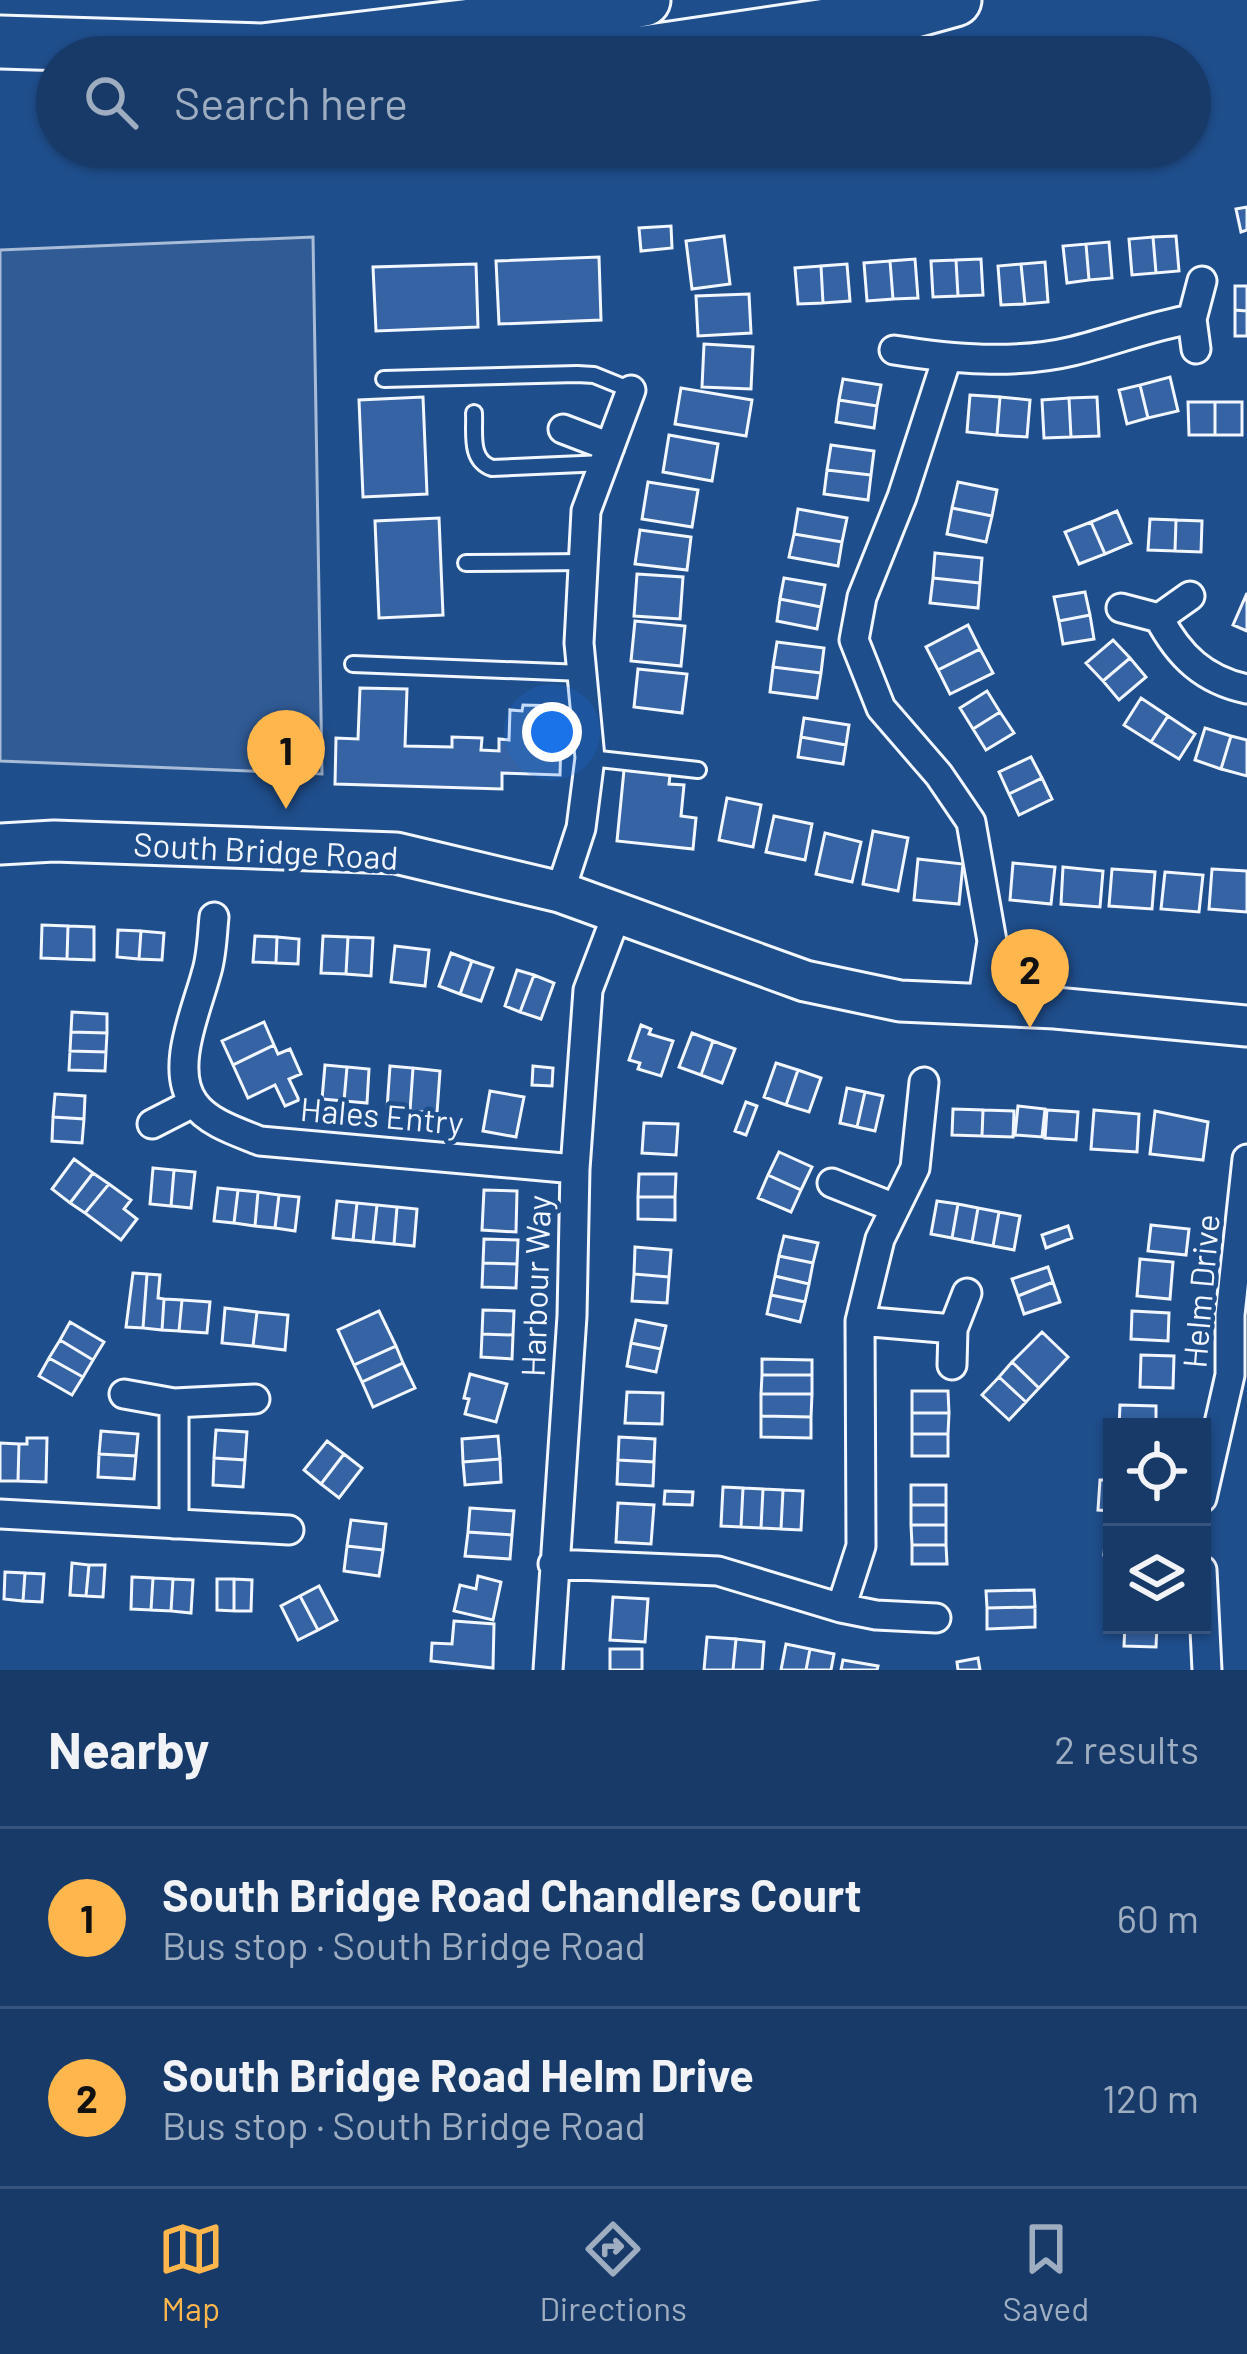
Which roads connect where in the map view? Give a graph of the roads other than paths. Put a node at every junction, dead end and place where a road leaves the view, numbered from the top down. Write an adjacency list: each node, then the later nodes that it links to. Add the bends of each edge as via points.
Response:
1 (644, 0): 3 (highway)
2 (955, 0): 4 (highway)
3 (380, 36)
4 (752, 36)
5 (0, 45): 6 (highway); 7 (highway)
6 (36, 46)
7 (36, 49)
8 (1202, 281): 9 (street)
9 (1192, 319): 11 (street); 12 (street, via 1069,352)
10 (894, 350): 12 (street)
11 (1196, 350)
12 (947, 358): 34 (street, via 854,640 881,708 971,822 992,941)
13 (384, 379): 14 (lane, via 577,374)
14 (632, 390): 17 (street)
15 (474, 412): 17 (lane, via 476,457 492,468)
16 (562, 429): 17 (street)
17 (607, 455): 19 (street, via 586,511)
18 (466, 562): 19 (lane)
19 (584, 562): 24 (street)
20 (1190, 596): 22 (street)
21 (1121, 608): 22 (street)
22 (1160, 618): 25 (street, via 1179,654)
23 (353, 664): 24 (lane)
24 (583, 674): 26 (street)
25 (1247, 689)
26 (590, 758): 27 (lane); 31 (street, via 581,827)
27 (698, 770)
28 (0, 824): 29 (street, South Bridge Road)
29 (54, 841): 30 (street, South Bridge Road); 31 (street, South Bridge Road, via 395,853)
30 (0, 844)
31 (560, 892): 32 (street, South Bridge Road)
32 (618, 911): 34 (street, South Bridge Road, via 805,981 900,1001); 40 (street, Harbour Way, via 588,990)
33 (214, 917): 37 (street, via 208,970 186,1035)
34 (982, 1004): 35 (street, South Bridge Road)
35 (1247, 1026)
36 (924, 1082): 42 (street, via 915,1168)
37 (193, 1103): 38 (street); 40 (street, Hales Entry, via 260,1141)
38 (152, 1124)
39 (1247, 1160): 47 (street, Helm Drive, via 1230,1315)
40 (575, 1169): 55 (street, Harbour Way)
41 (832, 1183): 42 (street)
42 (895, 1208): 44 (street)
43 (967, 1293): 45 (street)
44 (860, 1322): 45 (street); 56 (street, via 861,1546)
45 (953, 1329): 46 (street)
46 (952, 1365)
47 (1239, 1375): 51 (street, Helm Drive)
48 (124, 1394): 50 (street)
49 (255, 1400): 50 (street)
50 (174, 1403): 53 (street)
51 (1211, 1468)
52 (0, 1514): 53 (street)
53 (174, 1524): 54 (street)
54 (289, 1530)
55 (553, 1564): 56 (street, via 718,1571); 59 (street, Harbour Way)
56 (841, 1608): 57 (street)
57 (936, 1618)
58 (1206, 1634): 60 (street)
59 (548, 1670)
60 (1208, 1670)

